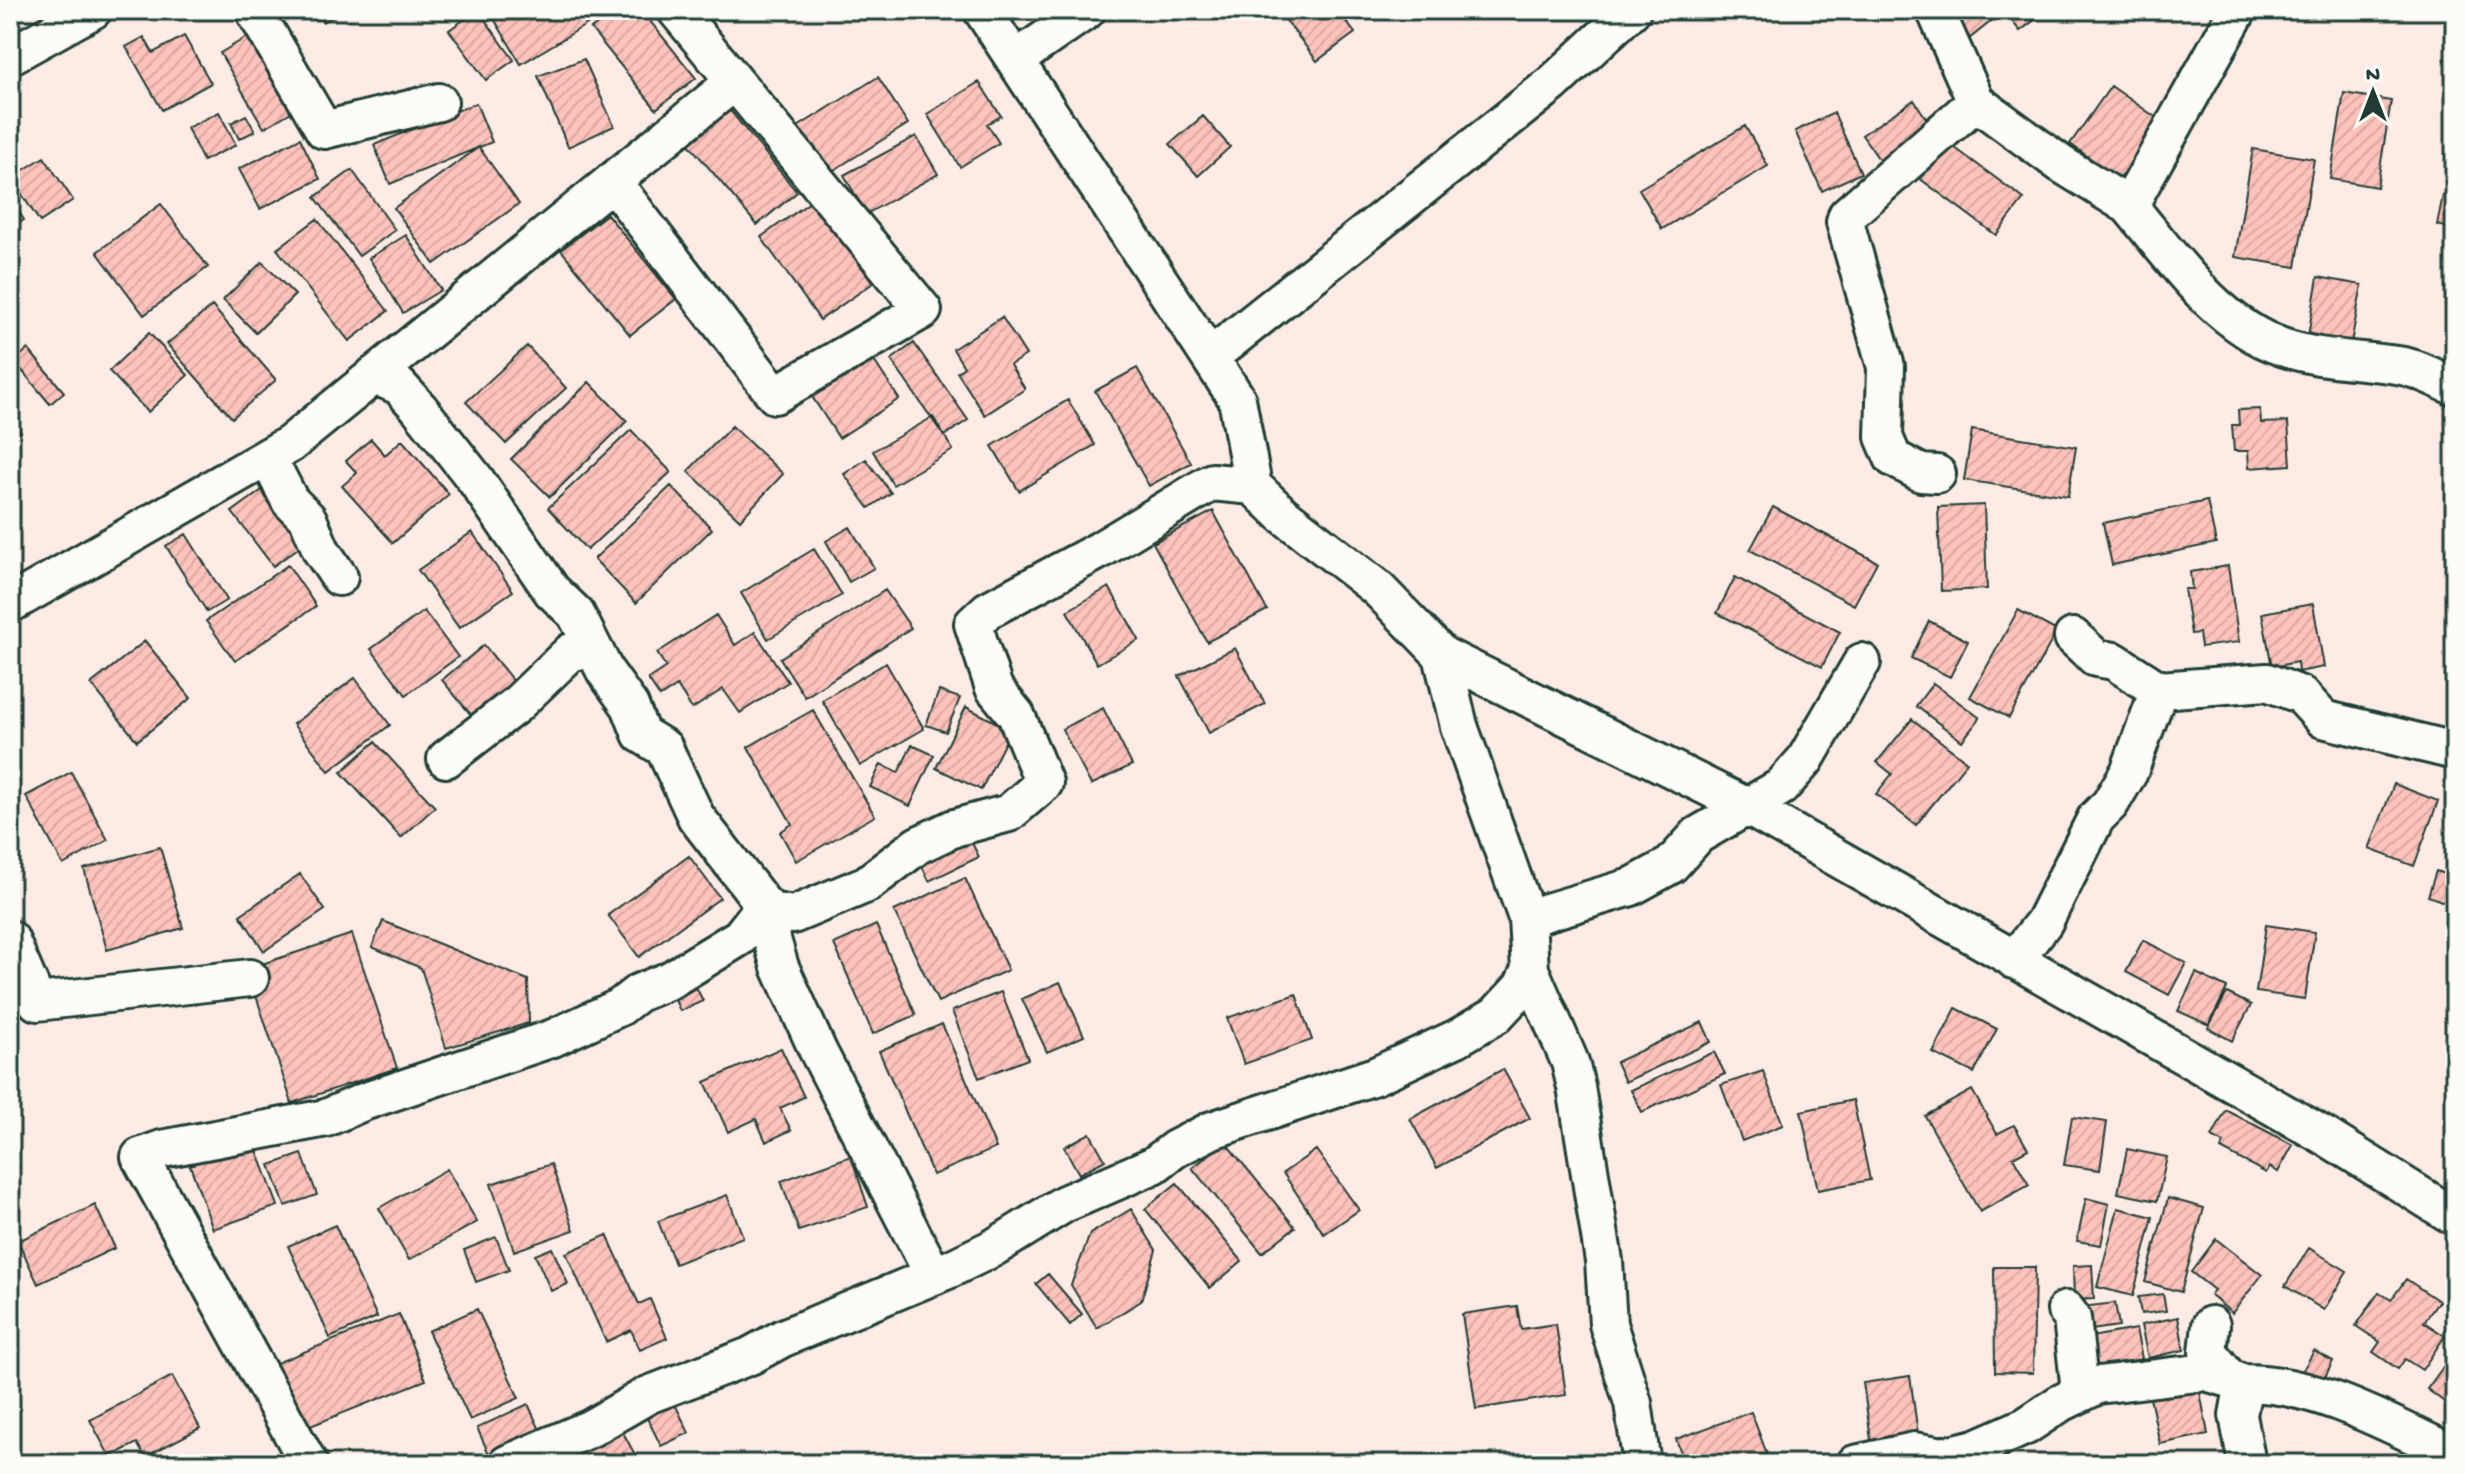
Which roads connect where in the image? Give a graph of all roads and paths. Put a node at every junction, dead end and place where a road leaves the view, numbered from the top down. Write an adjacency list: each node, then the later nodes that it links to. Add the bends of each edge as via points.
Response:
1 (93, 10): 9 (street)
2 (254, 10): 12 (street, via 324,130)
3 (676, 10): 11 (street)
4 (982, 10): 10 (street)
5 (1087, 10): 10 (street)
6 (1632, 10): 16 (street, via 1552,84)
7 (1935, 10): 13 (street)
8 (2238, 10): 15 (street)
9 (10, 56)
10 (1015, 60): 16 (street)
11 (734, 82): 14 (street); 14 (street, via 923,310 775,395)
12 (439, 102)
13 (1976, 102): 15 (street); 20 (street, via 1845,222 1886,367 1884,437 1893,458 1921,473)
14 (612, 181): 17 (street)
15 (2129, 206): 18 (street, via 2204,292 2260,338 2335,360 2401,365)
16 (1210, 357): 21 (street, via 1237,399)
17 (374, 375): 19 (street); 25 (street, via 399,386 419,408 552,591 576,614)
18 (2455, 387)
19 (268, 458): 22 (street); 23 (street)
20 (1937, 474)
21 (1253, 486): 26 (street, via 1377,588); 32 (street, via 1212,482 988,610 973,624 994,688 1016,715 1044,783 1025,803 918,845 867,884 793,915)
22 (339, 577)
23 (10, 604)
24 (2073, 637): 28 (street, via 2096,658 2114,661)
25 (593, 648): 30 (street, via 571,652 516,705); 32 (street, via 630,706 641,734 664,748 696,817)
26 (1442, 655): 31 (street); 33 (street, via 1459,726)
27 (1862, 662): 31 (street, via 1805,760 1781,787)
28 (2159, 690): 29 (street, via 2267,682 2301,695 2323,719); 35 (street, via 2129,772 2096,818 2049,915)
29 (2455, 751)
30 (446, 759)
31 (1748, 807): 33 (street, via 1698,835 1671,865 1631,887); 35 (street)
32 (767, 908): 39 (street, via 780,967 818,1051); 45 (street, via 740,937 670,980 553,1038 326,1118 140,1157)
33 (1527, 918): 36 (street)
34 (10, 939): 37 (street, via 37,1002)
35 (2014, 960): 38 (street, via 2328,1138)
36 (1530, 970): 39 (street, via 1496,1015 1457,1038 1375,1076 1212,1130 1154,1165 1064,1204 993,1248); 47 (street, via 1576,1087 1604,1261 1608,1324 1633,1403)
37 (250, 978)
38 (2455, 1217)
39 (934, 1276): 46 (street, via 648,1395 591,1428)
40 (2066, 1310): 43 (street, via 2072,1318)
41 (2211, 1325): 42 (street, via 2208,1352)
42 (2237, 1381): 43 (street, via 2206,1372 2098,1385); 44 (street, via 2325,1397); 49 (street)
43 (2080, 1392): 48 (street, via 2026,1426 1976,1448 1943,1456 1914,1451)
44 (2455, 1455)
45 (309, 1464)
46 (507, 1464)
47 (1642, 1464)
48 (1855, 1464)
49 (2247, 1464)

